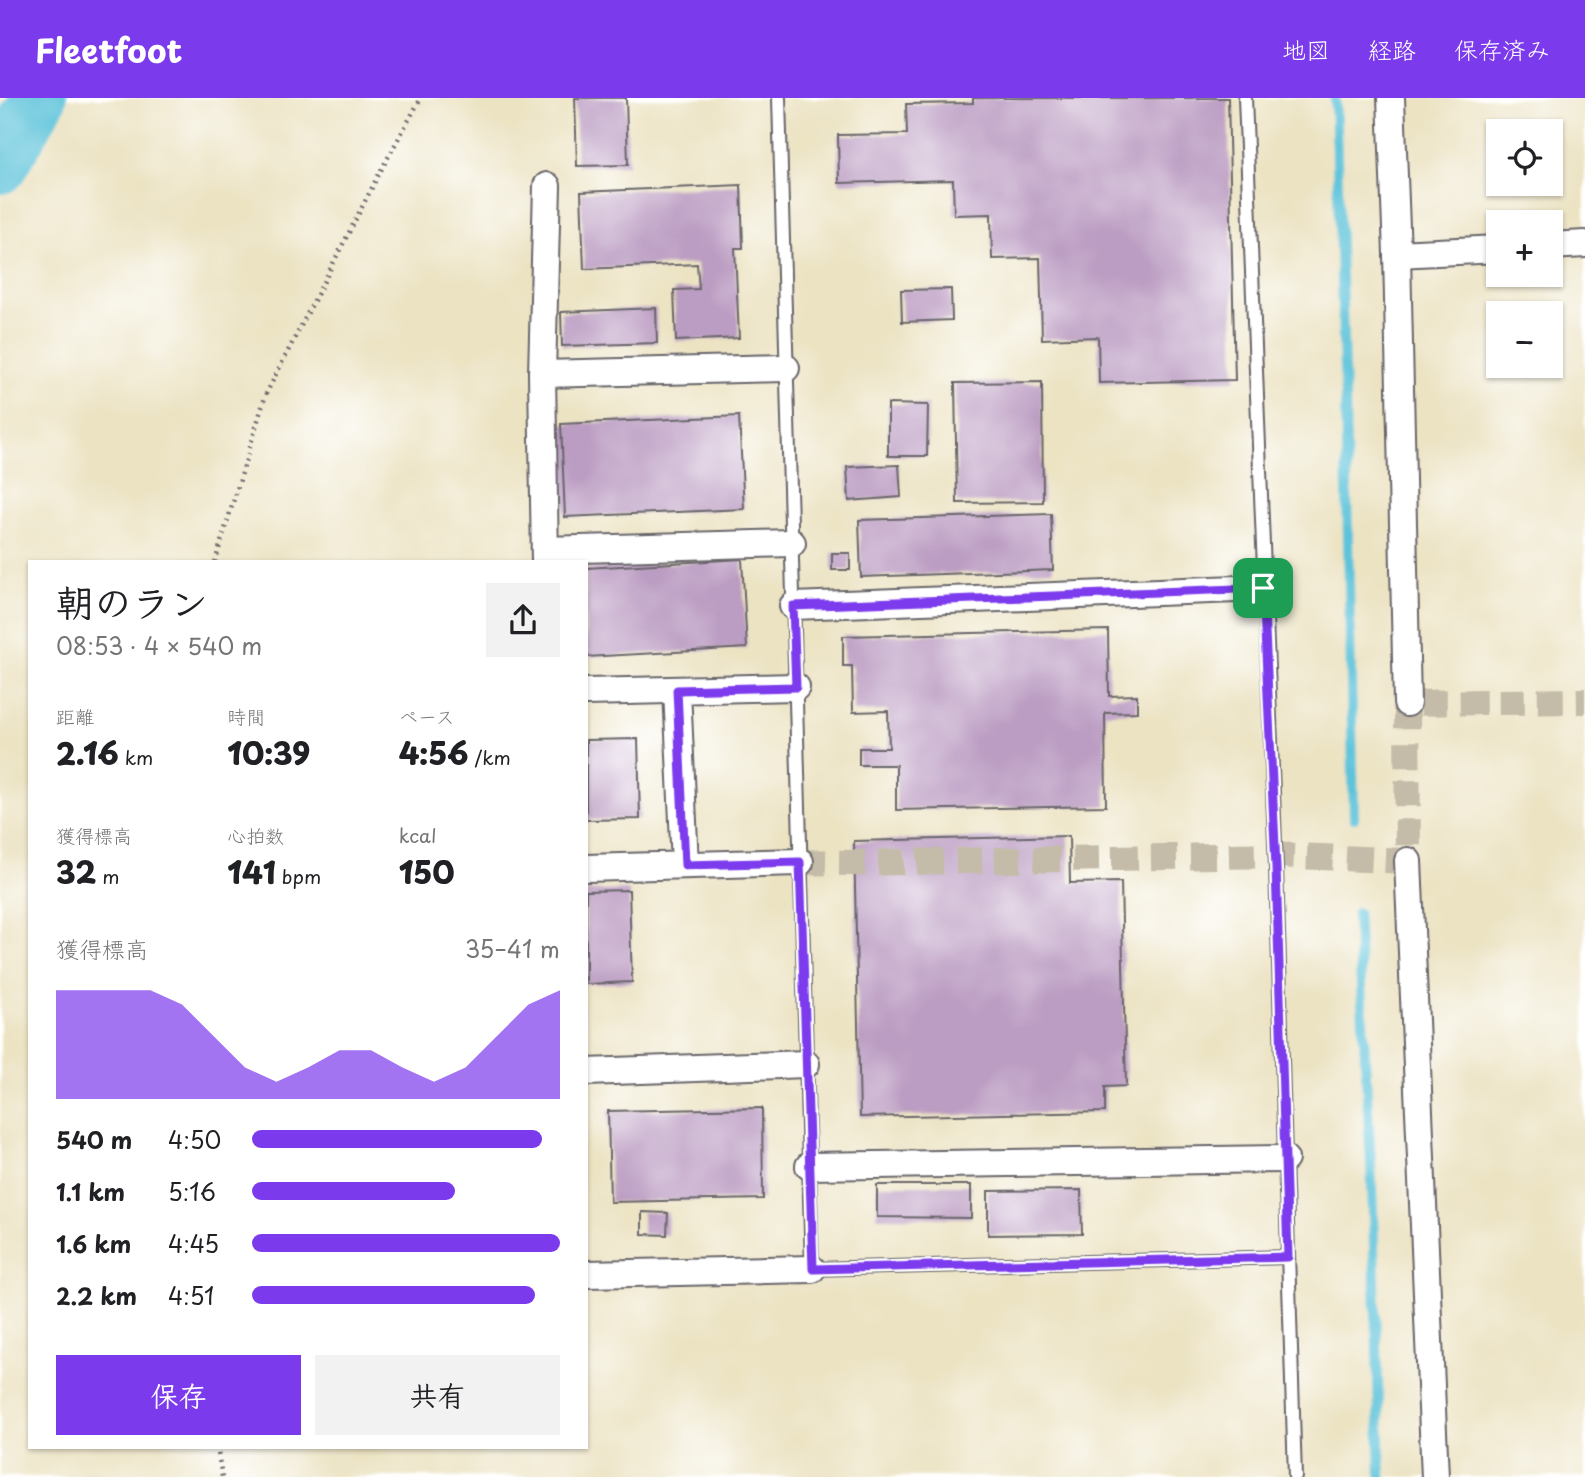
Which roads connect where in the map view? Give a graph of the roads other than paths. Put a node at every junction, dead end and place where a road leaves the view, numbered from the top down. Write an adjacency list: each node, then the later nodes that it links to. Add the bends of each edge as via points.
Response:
1 (779, 98): 9 (lane)
2 (1245, 98): 13 (lane)
3 (1391, 98): 8 (street)
4 (547, 186): 10 (street)
5 (1585, 244): 6 (street)
6 (1563, 245)
7 (1486, 250): 8 (street)
8 (1397, 254): 18 (street)
9 (786, 368): 10 (street); 11 (lane)
10 (542, 374): 12 (street)
11 (792, 543): 12 (street); 14 (lane)
12 (545, 556)
13 (1263, 588): 14 (street); 25 (lane)
14 (793, 606): 15 (lane)
15 (796, 687): 16 (street); 20 (lane)
16 (677, 690): 17 (street); 21 (street)
17 (588, 692)
18 (1407, 703)
19 (1408, 861): 31 (street)
20 (800, 862): 21 (street); 23 (lane)
21 (685, 865): 22 (street)
22 (588, 868)
23 (806, 1064): 24 (street); 26 (lane)
24 (588, 1072)
25 (1285, 1159): 26 (street); 27 (lane)
26 (809, 1166): 28 (lane)
27 (1288, 1257): 28 (lane); 30 (lane)
28 (813, 1269): 29 (street)
29 (588, 1274)
30 (1295, 1477)
31 (1435, 1477)

